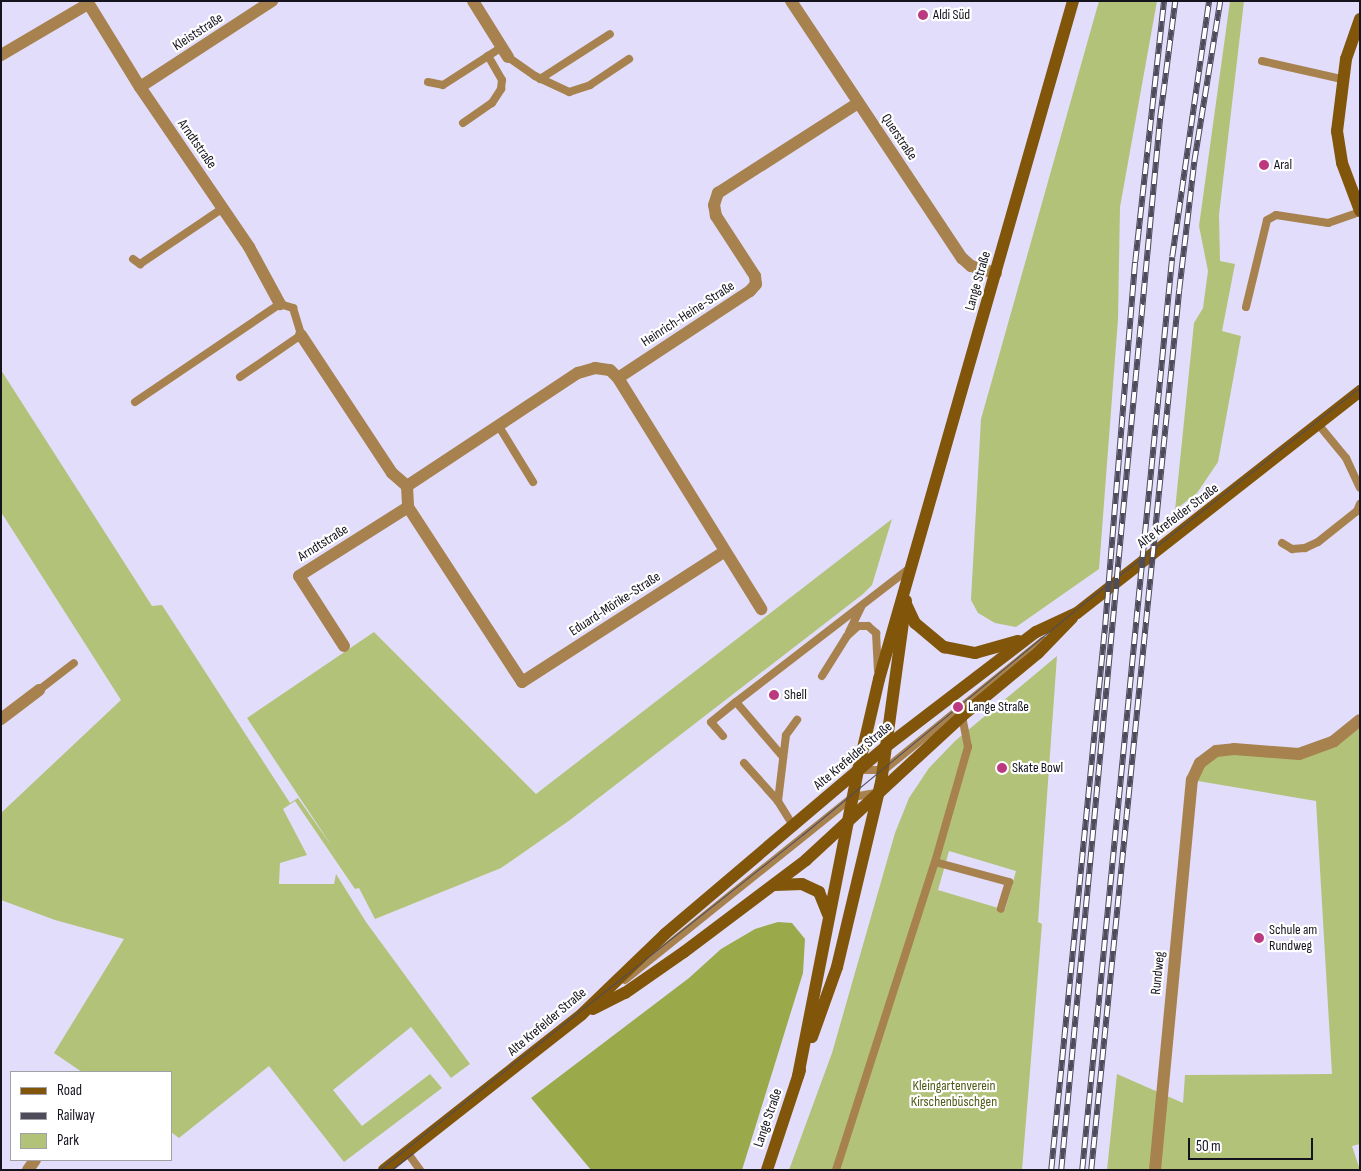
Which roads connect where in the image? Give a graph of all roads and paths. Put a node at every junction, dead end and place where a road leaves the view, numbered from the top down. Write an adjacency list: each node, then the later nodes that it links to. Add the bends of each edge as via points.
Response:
1 (272, 1): 16 (street, Kleiststraße)
2 (473, 1): 8 (street)
3 (791, 1): 17 (street, Querstraße)
4 (1073, 1): 22 (street, Lange Straße)
5 (88, 3): 9 (street); 16 (street, Arndtstraße)
6 (1360, 20): 14 (street)
7 (610, 34): 13 (lane)
8 (505, 52): 10 (lane); 13 (lane)
9 (1, 55)
10 (488, 56): 15 (lane, via 443,85); 18 (lane, via 501,76 501,89 492,104)
11 (629, 59): 13 (lane, via 578,91 560,90)
12 (1262, 61): 14 (lane)
13 (540, 79)
14 (1342, 79): 20 (street, via 1337,131 1342,164)
15 (428, 82)
16 (140, 87): 19 (street, Arndtstraße)
17 (858, 103): 22 (street, Querstraße, via 962,258 971,266); 27 (street, Heinrich-Heine-Straße, via 718,193 714,205 716,216 755,276 756,284)
18 (463, 123)
19 (224, 208): 21 (lane, via 140,264); 23 (street, Arndtstraße, via 276,292)
20 (1360, 212): 24 (lane, via 1328,223 1271,216 1265,224)
21 (133, 259)
22 (996, 274): 39 (street, Lange Straße)
23 (280, 304): 25 (lane, Arndtstraße, via 293,308); 29 (lane)
24 (1246, 307)
25 (302, 335): 26 (lane); 33 (street, Arndtstraße, via 392,473)
26 (240, 377)
27 (618, 378): 31 (street, via 610,370 595,368 578,373); 38 (street)
28 (1360, 391): 30 (street, Alte Krefelder Straße)
29 (135, 402)
30 (1318, 424): 34 (lane, via 1346,458); 43 (street, Alte Krefelder Straße)
31 (498, 425): 32 (lane); 33 (street)
32 (534, 482)
33 (407, 486): 36 (street)
34 (1360, 488)
35 (1360, 504): 37 (lane, via 1318,542 1292,549)
36 (408, 507): 38 (street, Eduard-Mörike-Straße, via 522,682); 46 (street, Arndtstraße, via 299,576)
37 (1282, 543)
38 (724, 552): 42 (street)
39 (910, 568): 40 (street, Lange Straße); 41 (lane); 49 (street, Lange Straße)
40 (906, 604): 44 (street, via 915,623 928,635 944,646 961,651 975,653 992,649); 57 (street, Lange Straße)
41 (862, 605): 45 (lane); 51 (lane)
42 (761, 609)
43 (1077, 613): 44 (street, Alte Krefelder Straße); 53 (street, via 1038,653); 61 (lane)
44 (1036, 632): 57 (street, Alte Krefelder Straße)
45 (847, 636): 48 (lane); 49 (lane, via 858,626 868,626 876,633)
46 (344, 646)
47 (74, 663): 50 (lane)
48 (822, 676)
49 (879, 679): 60 (street, Lange Straße)
50 (38, 690): 52 (street)
51 (736, 702): 56 (lane, via 711,722); 58 (lane)
52 (3, 713)
53 (962, 716): 62 (street); 67 (lane, via 968,747)
54 (797, 720): 58 (lane, via 786,736)
55 (1360, 720): 78 (street, Rundweg, via 1334,741 1299,754 1234,749 1216,751 1200,763 1192,780)
56 (723, 736)
57 (888, 745): 60 (street, Alte Krefelder Straße); 61 (street, Lange Straße)
58 (783, 758): 64 (lane)
59 (744, 763): 64 (lane)
60 (858, 770): 61 (lane); 63 (street, Lange Straße); 66 (street, Alte Krefelder Straße)
61 (884, 770): 62 (street, Lange Straße)
62 (879, 793): 63 (lane); 65 (street); 72 (street, Lange Straße, via 837,967)
63 (853, 797): 65 (street, Lange Straße); 71 (lane)
64 (778, 801): 66 (lane)
65 (848, 823): 68 (street); 70 (street, Lange Straße)
66 (794, 827): 71 (street, Alte Krefelder Straße, via 666,934)
67 (935, 862): 69 (lane, via 1009,882); 77 (lane)
68 (775, 885): 70 (street, via 802,884 819,892); 71 (street, via 625,993)
69 (1002, 909)
70 (829, 918): 72 (street, Lange Straße)
71 (582, 1014): 73 (street, Alte Krefelder Straße)
72 (798, 1076): 76 (street, Lange Straße)
73 (407, 1152): 74 (street, Alte Krefelder Straße); 75 (lane)
74 (384, 1170)
75 (420, 1170)
76 (767, 1170)
77 (836, 1170)
78 (1154, 1170)

